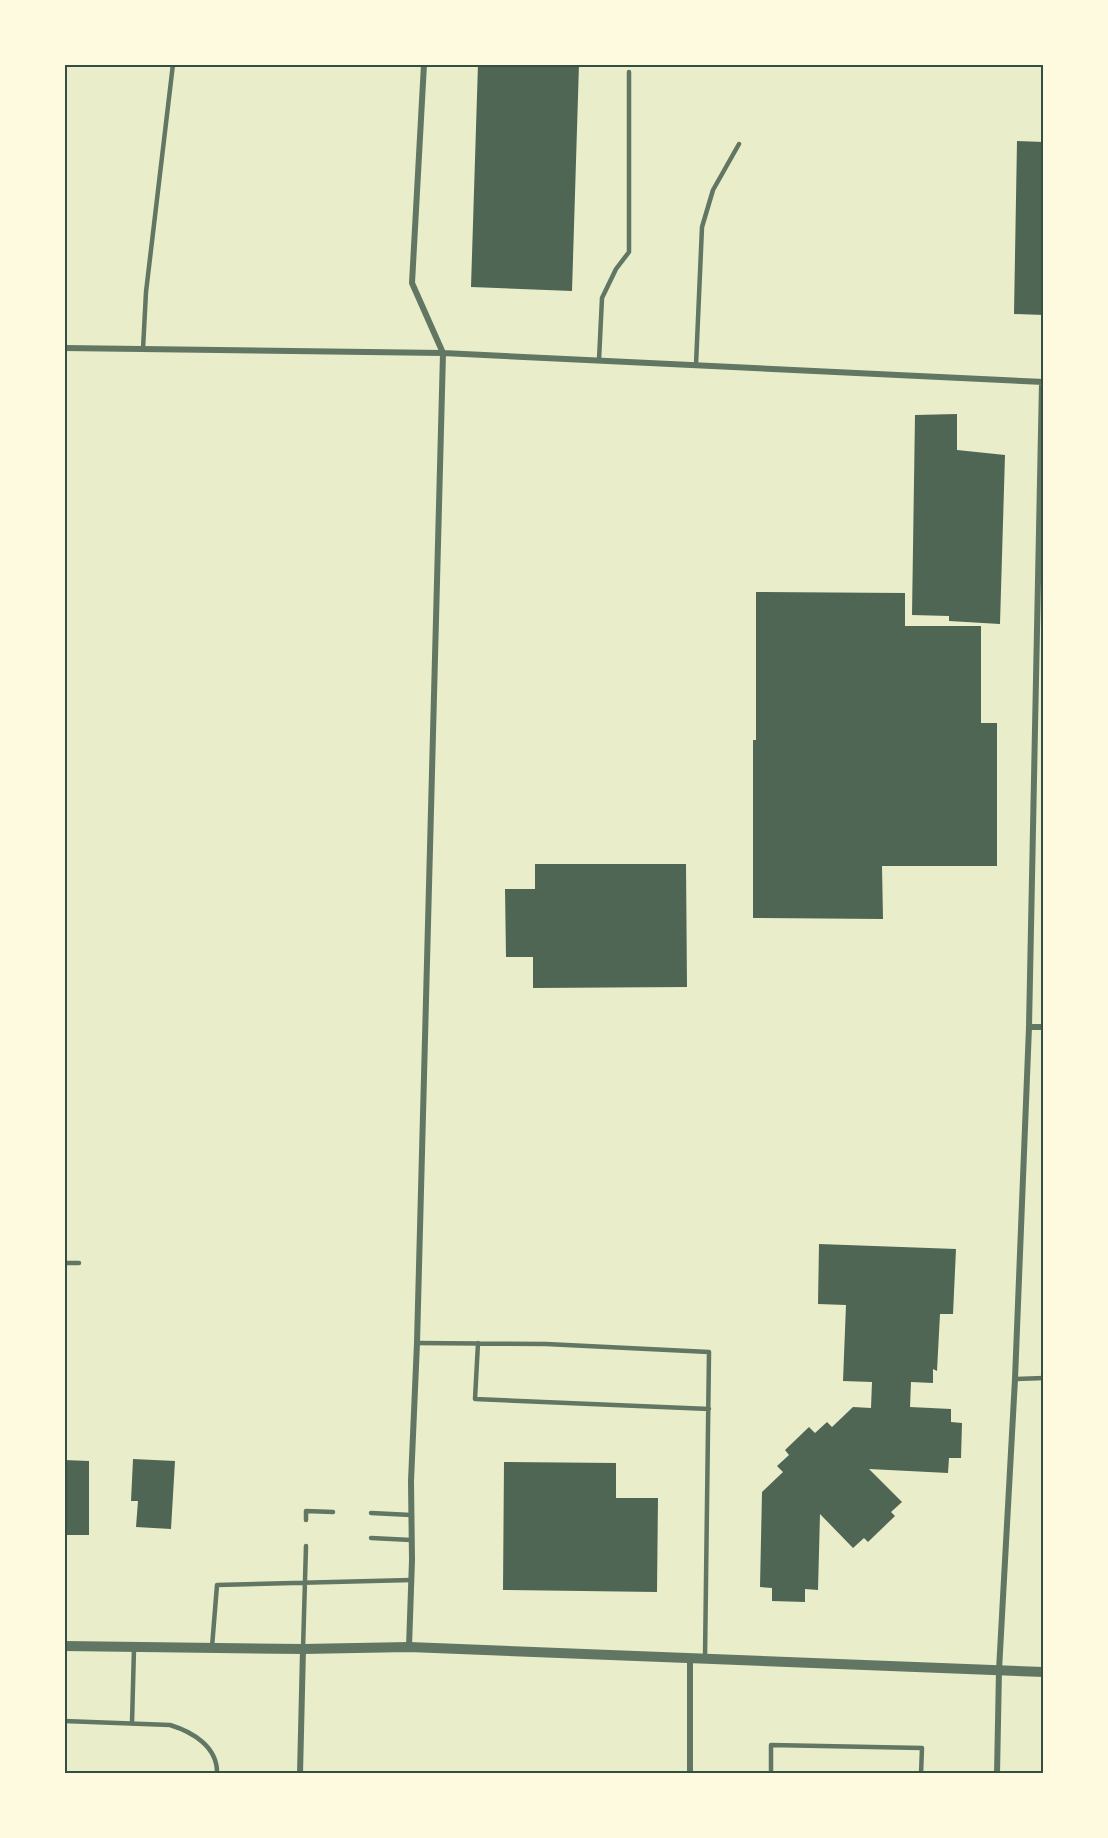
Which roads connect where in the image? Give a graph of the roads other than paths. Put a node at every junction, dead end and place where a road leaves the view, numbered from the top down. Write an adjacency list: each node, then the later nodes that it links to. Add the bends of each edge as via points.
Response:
1 (173, 64): 6 (lane)
2 (424, 64): 7 (street, via 412,283)
3 (629, 72): 8 (lane, via 629,252 602,298)
4 (739, 144): 9 (lane, via 712,190 702,227)
5 (64, 348): 6 (street)
6 (143, 349): 7 (street)
7 (443, 352): 8 (street); 16 (street)
8 (599, 360): 9 (street)
9 (696, 365): 10 (street)
10 (1043, 382): 11 (street)
11 (1029, 1027): 12 (street); 18 (street)
12 (1044, 1027)
13 (64, 1263): 14 (lane)
14 (79, 1263)
15 (478, 1342): 16 (lane); 19 (lane, via 709,1353); 19 (lane, via 475,1399)
16 (417, 1343): 22 (street)
17 (1044, 1378): 18 (lane)
18 (1015, 1379): 36 (street)
19 (709, 1408): 35 (lane)
20 (333, 1512): 23 (lane, via 306,1511)
21 (370, 1513): 22 (lane)
22 (411, 1515): 25 (street)
23 (306, 1520)
24 (371, 1538): 25 (lane)
25 (411, 1540): 27 (street)
26 (306, 1546): 28 (lane)
27 (411, 1580): 28 (lane); 32 (street)
28 (305, 1583): 31 (lane, via 217,1585); 33 (lane)
29 (64, 1646): 30 (street)
30 (134, 1647): 31 (street); 39 (lane)
31 (212, 1647): 33 (street)
32 (409, 1647): 33 (street); 34 (street)
33 (303, 1648): 41 (street)
34 (690, 1657): 35 (street); 42 (street)
35 (705, 1658): 36 (street)
36 (999, 1670): 37 (street); 45 (street)
37 (1044, 1672)
38 (64, 1721): 39 (lane)
39 (132, 1723): 40 (lane, via 186,1730 205,1743 218,1764)
40 (218, 1773)
41 (300, 1773)
42 (690, 1773)
43 (771, 1773): 44 (lane, via 771,1745 922,1748)
44 (921, 1773)
45 (997, 1773)

